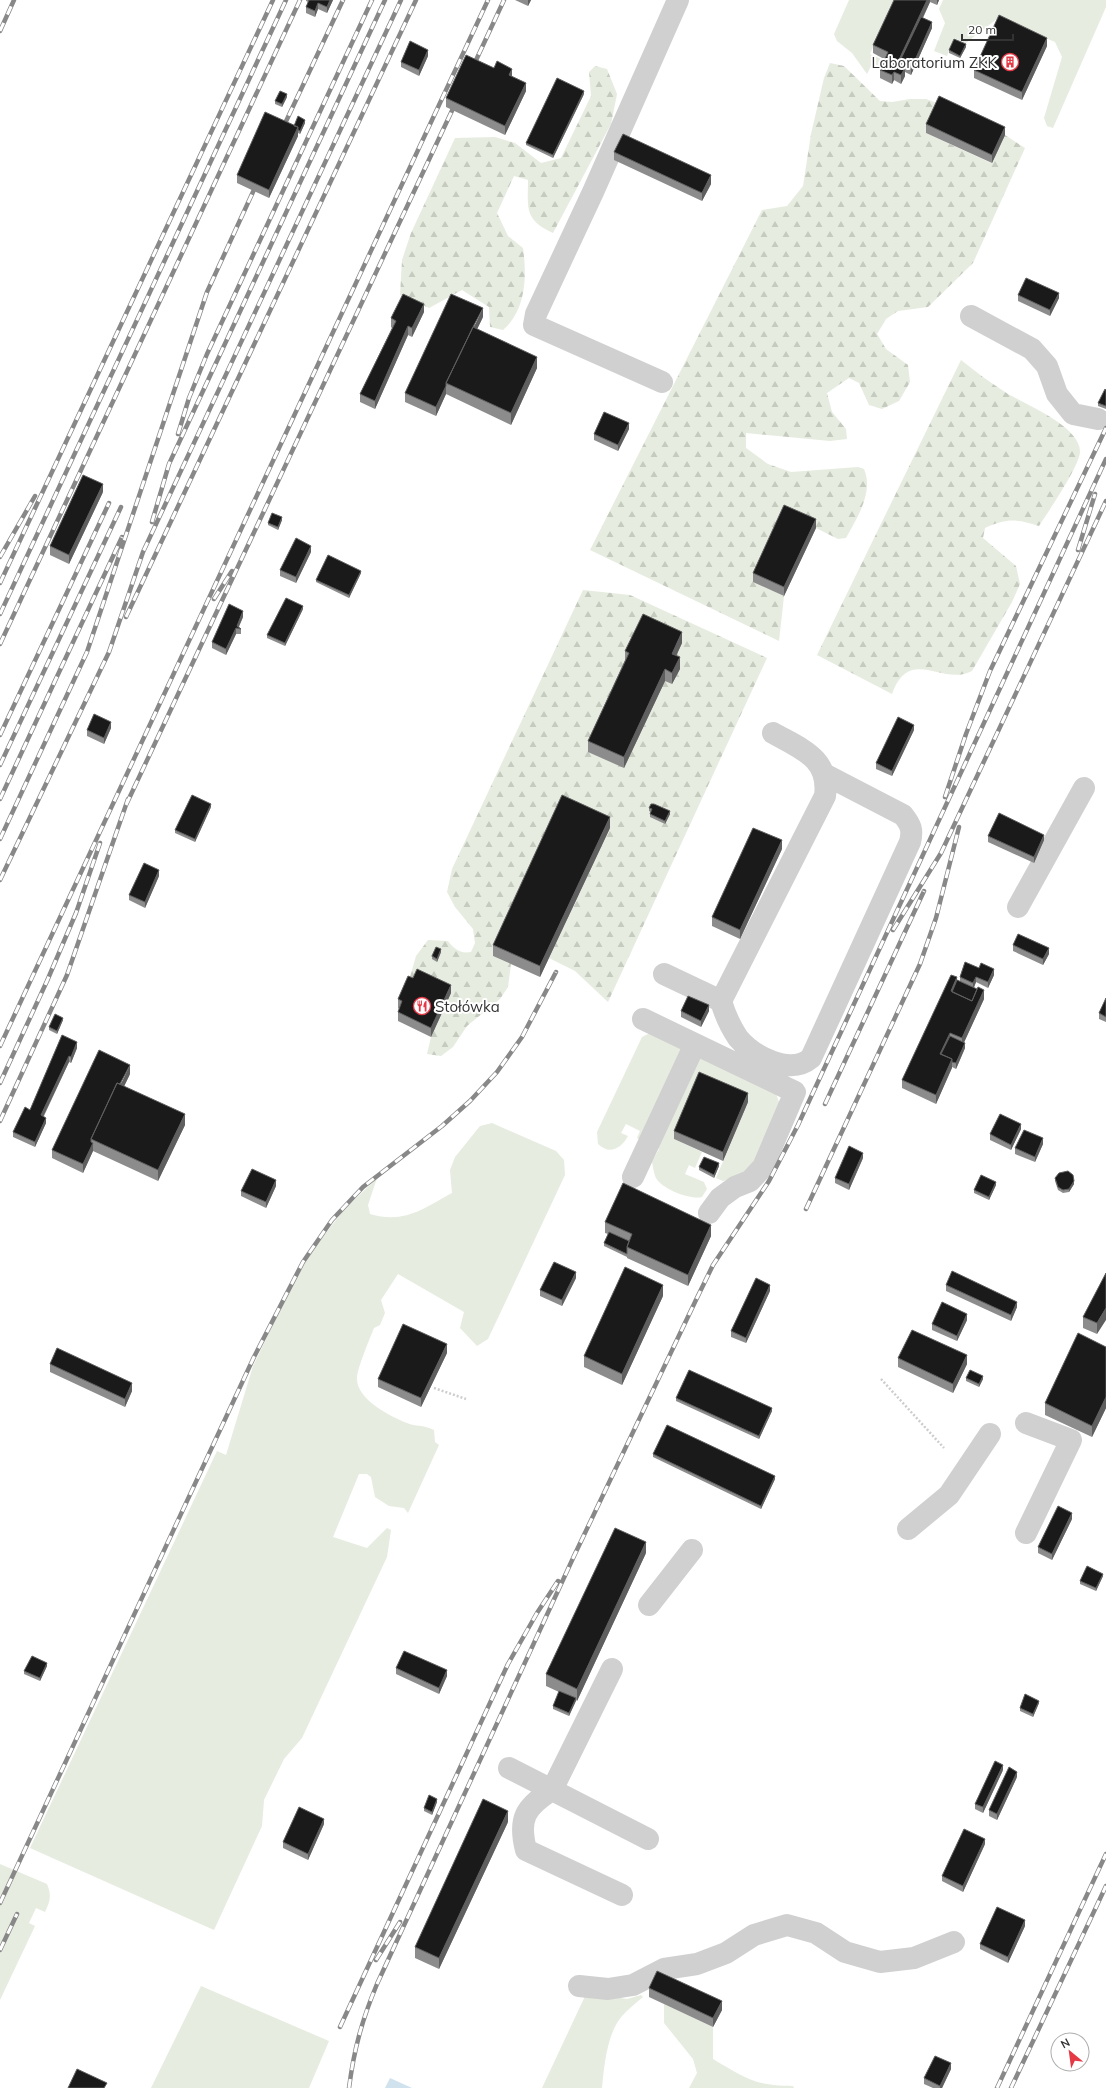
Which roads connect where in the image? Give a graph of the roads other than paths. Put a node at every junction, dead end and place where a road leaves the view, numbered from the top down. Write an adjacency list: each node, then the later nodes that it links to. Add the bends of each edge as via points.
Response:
1 (678, 0): 3 (lane, via 536,314 534,324)
2 (971, 316): 4 (lane, via 1032,349 1047,366 1057,394 1072,414)
3 (662, 382)
4 (1098, 419)
5 (773, 733): 6 (lane, via 814,758)
6 (824, 774): 10 (lane, via 825,796); 10 (lane, via 903,815 913,832 910,842 811,1058 805,1063 790,1066 751,1050 732,1028)
7 (1084, 788): 8 (lane)
8 (1018, 907)
9 (664, 974): 10 (lane)
10 (721, 1002)
11 (643, 1019): 12 (lane)
12 (695, 1044): 13 (lane); 14 (lane, via 795,1092 763,1167 750,1181 735,1187 720,1198)
13 (633, 1177)
14 (709, 1213)
15 (1026, 1423): 18 (lane, via 1070,1440)
16 (990, 1434): 17 (lane, via 949,1495)
17 (908, 1529)
18 (1026, 1533)
19 (692, 1550): 20 (lane)
20 (649, 1605)
21 (612, 1669): 23 (lane)
22 (509, 1768): 23 (lane)
23 (552, 1790): 24 (lane); 25 (lane, via 535,1800 525,1816 522,1834 526,1850)
24 (648, 1840)
25 (622, 1895)
26 (954, 1942): 27 (lane, via 914,1958 880,1962 845,1952 816,1933 787,1925 754,1935 726,1953 697,1964 664,1969 633,1985 608,1990)
27 (579, 1986)

